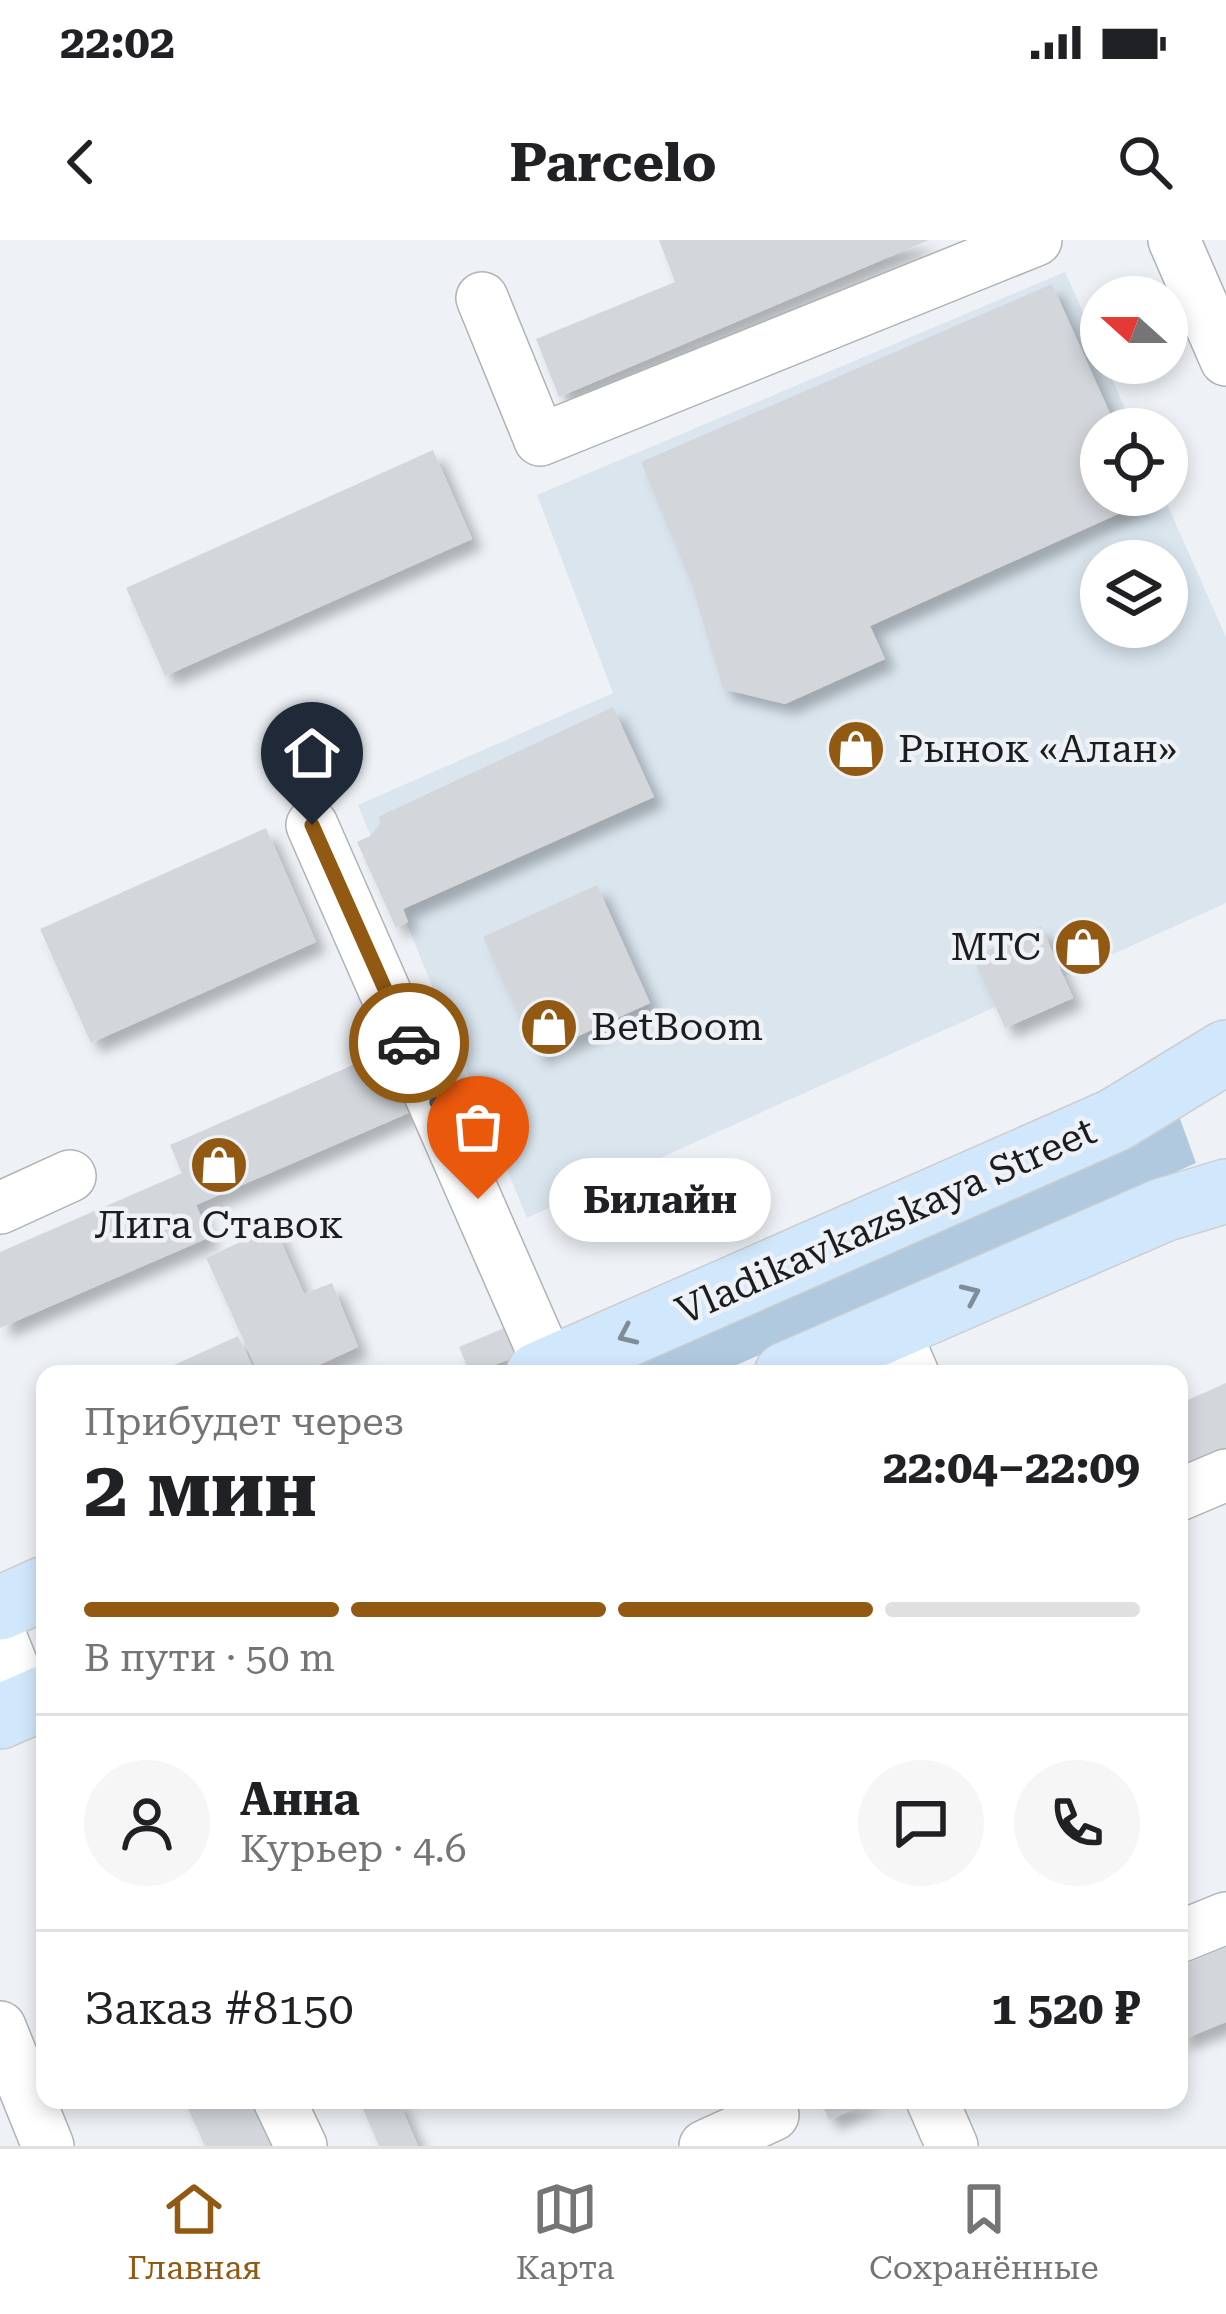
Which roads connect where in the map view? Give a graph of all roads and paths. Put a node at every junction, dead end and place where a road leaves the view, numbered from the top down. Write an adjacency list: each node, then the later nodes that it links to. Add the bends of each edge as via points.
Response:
1 (1036, 240): 3 (street, via 540,440)
2 (1174, 240): 4 (street)
3 (482, 298)
4 (1226, 360)
5 (312, 825): 11 (street)
6 (1226, 1052): 12 (main road, Vladikavkazskaya Street, one-way to 12, via 1115,1120)
7 (70, 1176): 9 (street)
8 (1226, 1191): 10 (main road, one-way to 8, via 1163,1210)
9 (0, 1208)
10 (903, 1351): 13 (main road)
11 (541, 1365)
12 (558, 1365)
13 (832, 1365)
14 (1226, 1475): 15 (street)
15 (1188, 1491)
16 (36, 1592): 17 (main road)
17 (0, 1607)
18 (0, 1635): 19 (street)
19 (24, 1706)
20 (1226, 1918): 21 (street)
21 (1188, 1933)
22 (0, 2027): 26 (street)
23 (283, 2109): 27 (street)
24 (936, 2109): 29 (street)
25 (775, 2120): 28 (street)
26 (48, 2146)
27 (301, 2146)
28 (705, 2146)
29 (952, 2146)

